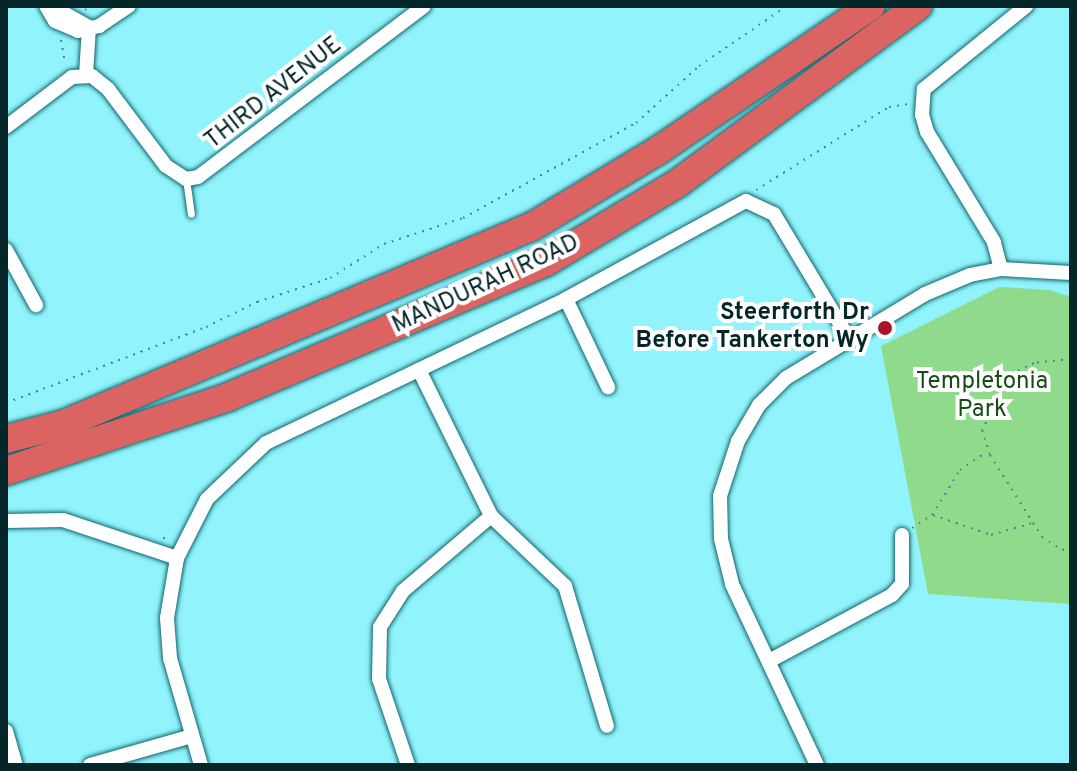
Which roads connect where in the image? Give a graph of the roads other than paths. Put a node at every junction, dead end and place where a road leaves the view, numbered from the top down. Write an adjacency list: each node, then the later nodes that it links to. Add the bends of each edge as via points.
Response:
1 (48, 6): 7 (street)
2 (129, 6): 7 (street)
3 (424, 6): 10 (street, THIRD AVENUE, via 207,173)
4 (871, 6): 20 (highway, MANDURAH ROAD, via 659,150 533,226 64,424)
5 (918, 6): 21 (highway, MANDURAH ROAD, via 678,183 546,262 228,397)
6 (1026, 6): 13 (street, via 924,89 927,132 994,242)
7 (89, 27): 8 (street)
8 (86, 75): 9 (street, via 63,84); 10 (street, via 108,89 166,166)
9 (6, 127)
10 (186, 179): 11 (lane)
11 (191, 214)
12 (6, 250): 16 (street)
13 (1001, 269): 14 (street); 17 (street, via 950,282)
14 (1071, 273)
15 (566, 299): 17 (street, via 746,201 774,214); 18 (street); 19 (street)
16 (36, 305)
17 (848, 337): 26 (street, via 786,378 759,405 724,477 721,539 732,584)
18 (419, 370): 22 (street); 25 (street, via 266,443 239,463 207,499)
19 (608, 387)
20 (6, 439)
21 (6, 471)
22 (491, 516): 27 (street, via 565,586); 33 (street, via 403,591 380,627 379,679)
23 (6, 521): 25 (street, via 63,520)
24 (902, 535): 26 (street, via 902,584 892,595)
25 (170, 556): 29 (street, via 170,658)
26 (769, 661): 34 (street)
27 (607, 726)
28 (6, 731): 30 (street)
29 (192, 736): 31 (street); 32 (street)
30 (16, 765)
31 (90, 765)
32 (201, 765)
33 (408, 765)
34 (817, 765)

